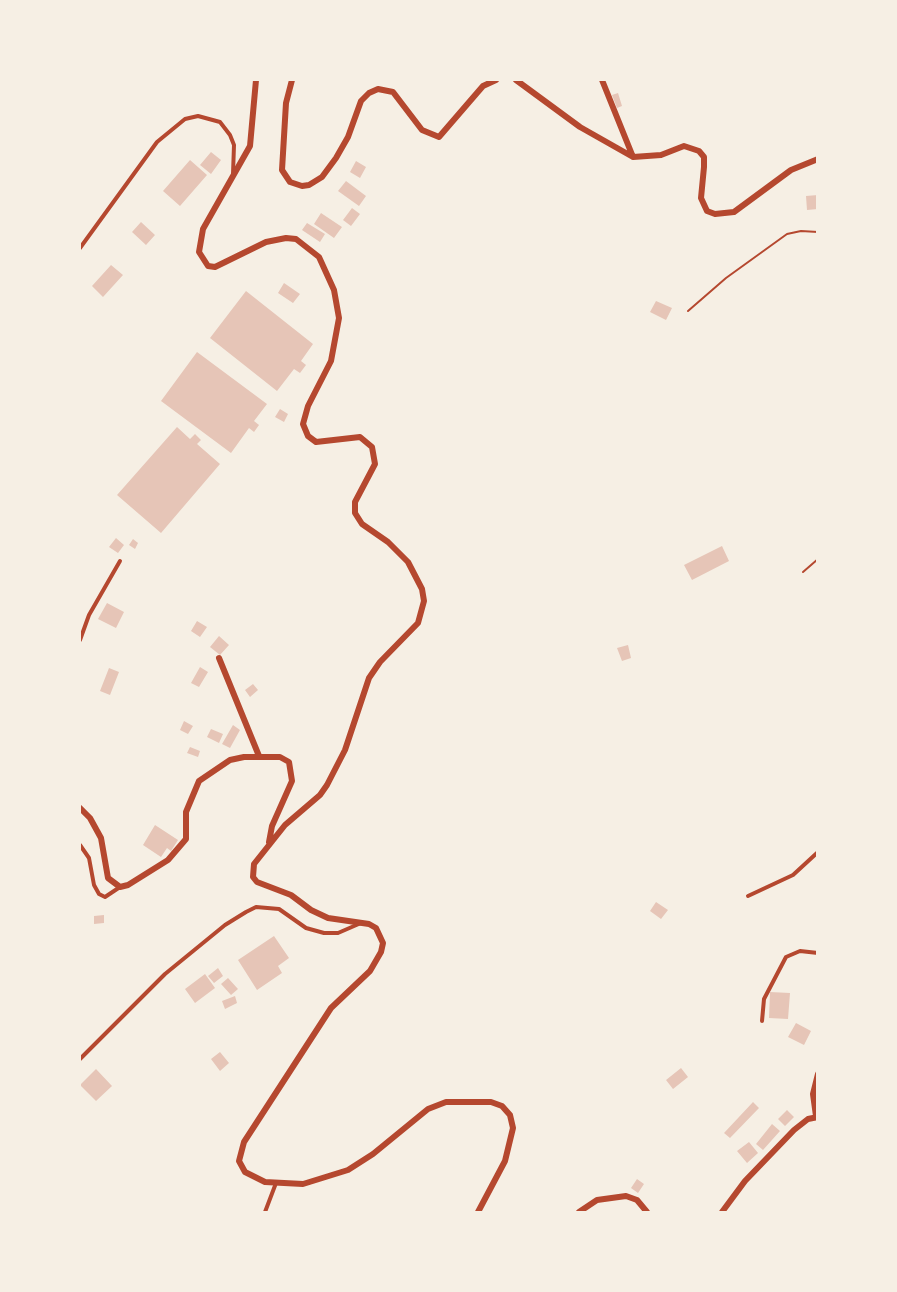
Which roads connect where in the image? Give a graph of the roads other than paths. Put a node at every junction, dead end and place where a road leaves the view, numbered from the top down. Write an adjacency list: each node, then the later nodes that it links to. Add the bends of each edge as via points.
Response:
1 (256, 80): 8 (street, via 250,146)
2 (292, 80): 3 (street, via 286,102 282,170 290,182 302,186 322,177 336,158 361,101 369,93 378,89 393,92 422,130 439,137 483,86)
3 (496, 80)
4 (516, 80): 6 (street, via 580,127)
5 (602, 80): 6 (street)
6 (633, 157): 7 (street, via 684,146 699,151 704,157 703,205 707,211 724,215 734,212 791,170)
7 (818, 159)
8 (231, 183): 9 (lane, via 235,160 230,135 212,118 185,119 157,142); 15 (street, via 203,229 199,242 202,260 215,267 266,242 286,238 296,239 319,257 334,290 339,318 331,361 303,424 316,442 360,437 372,447 375,464 355,502 355,513 362,524 408,562 424,601 418,623 369,678 345,750 327,785)
9 (80, 248)
10 (120, 561): 11 (lane, via 89,615)
11 (80, 640)
12 (219, 658): 13 (street)
13 (259, 756): 15 (street, via 280,757 289,762 292,770 292,781 272,826); 18 (street, via 231,760 199,782 186,812 186,839 179,850)
14 (80, 807): 18 (street, via 101,838 108,878)
15 (269, 843): 20 (street, via 254,864 252,872 257,882 291,895 318,914)
16 (80, 845): 18 (lane, via 99,894 105,897)
17 (818, 852): 19 (lane, via 793,875)
18 (120, 887)
19 (748, 896)
20 (361, 923): 23 (lane, via 338,933 324,933 306,928 279,909 256,907 225,925 165,974); 26 (street, via 381,934 383,942 376,962 331,1008 241,1148 239,1161 245,1172)
21 (818, 953): 22 (lane, via 800,951 786,957 764,999)
22 (762, 1021)
23 (80, 1059)
24 (818, 1074): 25 (street, via 813,1094)
25 (817, 1117): 31 (street, via 802,1122 745,1181)
26 (276, 1183): 27 (lane); 28 (street, via 303,1184 348,1170 428,1109 446,1102 491,1102 510,1115 513,1128 504,1161)
27 (265, 1212)
28 (478, 1212)
29 (579, 1212): 30 (street, via 597,1200 626,1196 637,1200)
30 (647, 1212)
31 (722, 1212)

